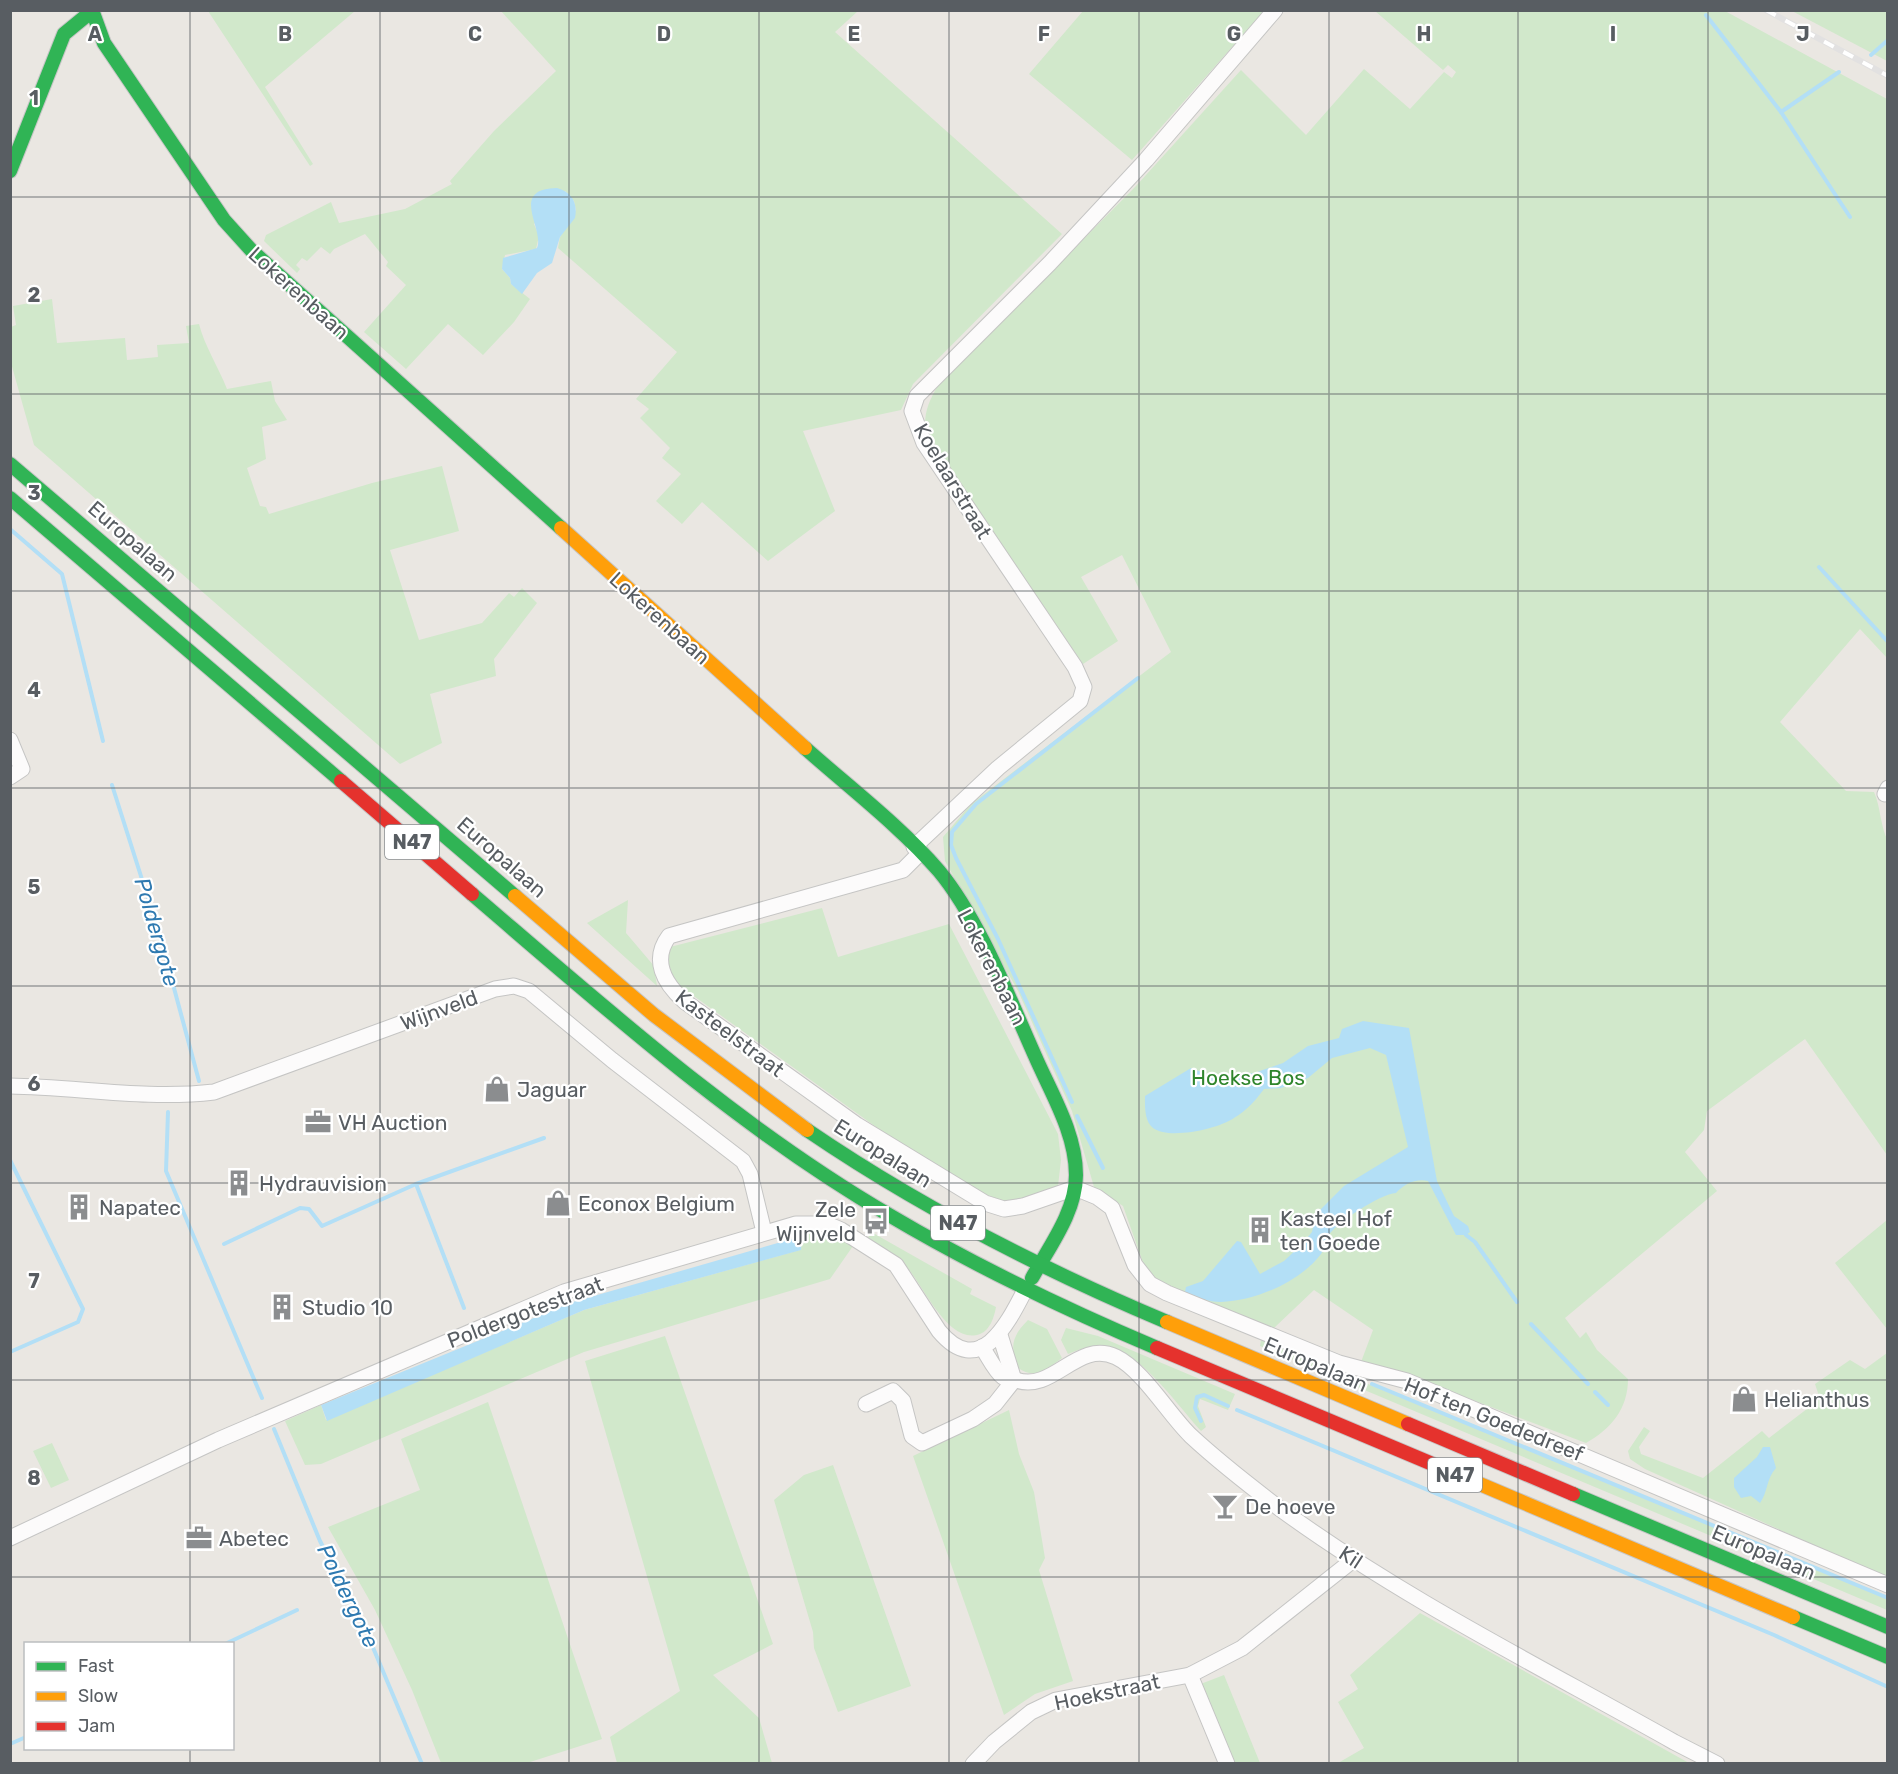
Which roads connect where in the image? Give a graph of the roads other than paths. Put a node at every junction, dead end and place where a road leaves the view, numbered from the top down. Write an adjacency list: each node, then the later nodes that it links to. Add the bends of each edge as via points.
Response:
1 (1275, 10): 8 (street, Koelaarstraat, via 1146,160 917,396 912,411 924,443 1075,667 1084,687 1080,701 998,768)
2 (92, 11): 3 (main road, via 64,34); 8 (main road, Lokerenbaan, via 104,43 224,220 252,251)
3 (10, 171)
4 (10, 464): 12 (main road, Europalaan / N47, via 716,1065 832,1147)
5 (10, 498): 13 (main road, N47, via 691,1077 848,1190 932,1241)
6 (10, 740): 7 (street)
7 (16, 773)
8 (918, 849): 10 (main road, Lokerenbaan, via 965,911 1021,1024 1071,1140); 10 (street, Kasteelstraat, via 903,870 669,936 661,950 663,976 684,1001 857,1125 985,1203 1004,1209 1023,1206)
9 (10, 1086): 11 (street, Wijnveld, via 176,1096 214,1092 495,989 514,987 529,991 743,1161 750,1174)
10 (1075, 1188): 12 (main road, Lokerenbaan); 20 (street, Hof ten Goededreef, via 1112,1208 1135,1265 1150,1284 1167,1293 1339,1363 1407,1381)
11 (764, 1232): 15 (street, Poldergotestraat, via 815,1223 841,1230 896,1265 947,1340 970,1348); 18 (street, Poldergotestraat, via 564,1292 218,1440)
12 (1038, 1266): 13 (main road, Lokerenbaan); 21 (main road, Europalaan / N47)
13 (1025, 1290): 14 (street); 22 (main road, N47)
14 (1000, 1335): 15 (street); 16 (street)
15 (982, 1347): 16 (street, via 1001,1376)
16 (1014, 1380): 17 (street, via 995,1404 922,1443 912,1436 903,1401 893,1391); 19 (street, Kil, via 1026,1384 1044,1381 1085,1355 1116,1357 1156,1394 1191,1435 1274,1504)
17 (866, 1404)
18 (10, 1538)
19 (1353, 1560): 23 (street, Hoekstraat, via 1242,1648); 26 (street, Kil)
20 (1887, 1585)
21 (1887, 1627)
22 (1887, 1657)
23 (1190, 1675): 24 (street, Hoekstraat, via 1056,1700 1031,1712); 25 (street, Hoekstraat)
24 (973, 1764)
25 (1227, 1764)
26 (1717, 1764)

